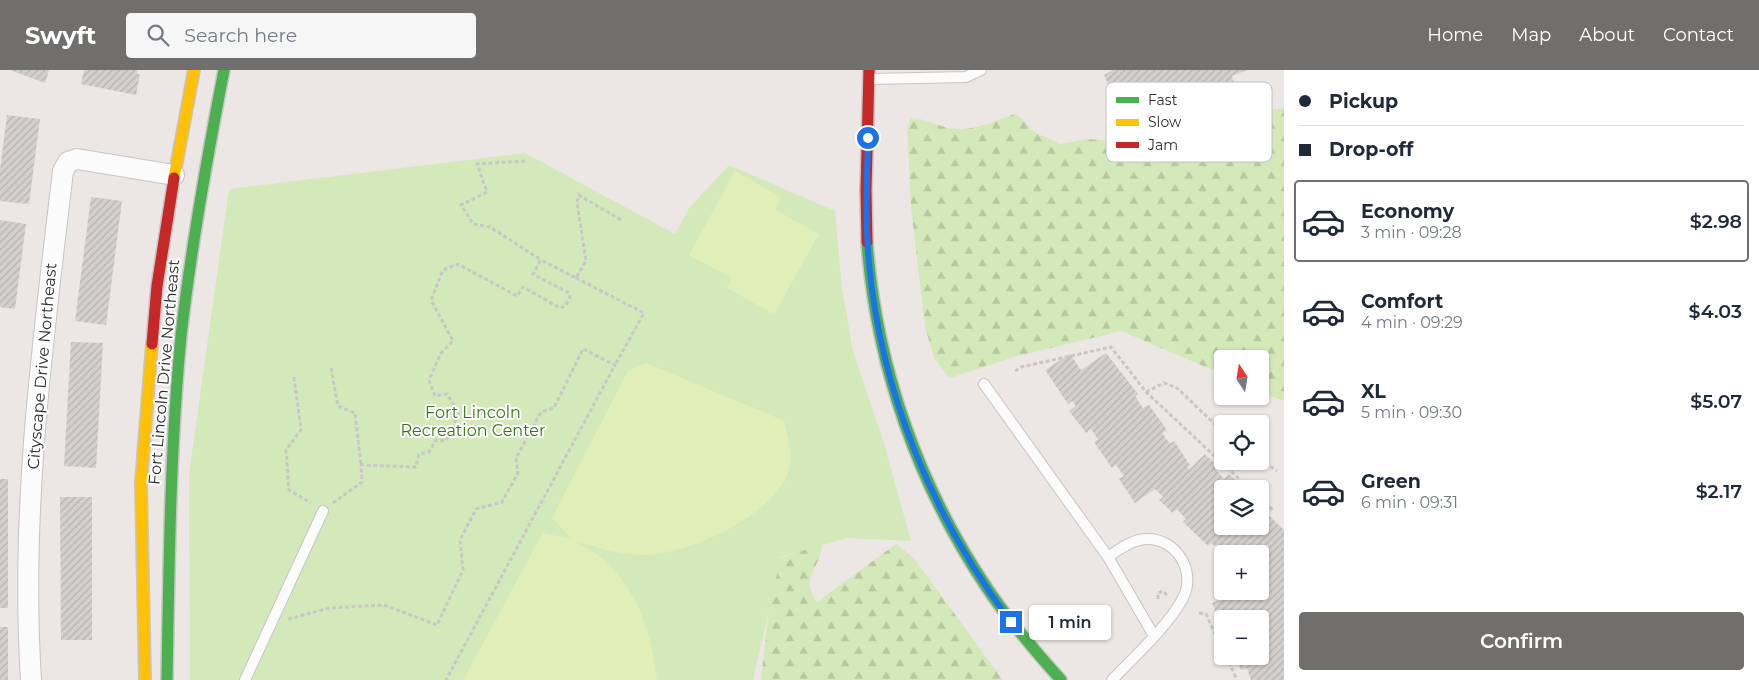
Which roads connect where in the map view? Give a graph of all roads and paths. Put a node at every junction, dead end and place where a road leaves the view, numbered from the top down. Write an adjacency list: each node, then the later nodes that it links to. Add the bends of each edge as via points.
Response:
1 (194, 70): 6 (street, Fort Lincoln Drive Northeast)
2 (224, 70): 34 (street, Fort Lincoln Drive Northeast, via 186,288 170,479)
3 (981, 70): 4 (lane, via 966,76)
4 (869, 74): 37 (street, via 866,194 869,263 881,340 898,402 930,488 965,555 1011,622)
5 (525, 161): 8 (path, via 477,164 487,192 461,206 473,224 490,227)
6 (174, 174): 32 (street, Cityscape Drive Northeast, via 77,159 68,162 63,171 34,428 27,571); 33 (street, Fort Lincoln Drive Northeast, via 156,286 141,483)
7 (621, 220): 9 (path, via 579,195 577,202 586,261)
8 (541, 260): 9 (path); 17 (path, via 533,274 569,293 565,306 560,308 523,287 517,296 458,264 443,270 431,300 453,341 441,353 429,380 435,396 446,394 459,413 446,441 436,440 430,452 419,454 416,466)
9 (576, 278): 10 (path, via 644,313)
10 (616, 365): 28 (path, via 583,349 554,408 541,412 516,458 518,473 502,502 476,509 460,540 463,570 437,625 384,605 330,608); 36 (path)
11 (330, 368): 17 (path, via 338,406 355,413)
12 (1015, 371): 15 (path, via 1111,347)
13 (294, 377): 23 (path, via 301,430 286,450 290,490)
14 (984, 384): 24 (lane)
15 (1146, 392): 16 (path, via 1164,383 1177,388); 20 (path)
16 (1214, 423)
17 (361, 465): 23 (path, via 362,482)
18 (1269, 465): 19 (path)
19 (1277, 471)
20 (1240, 480)
21 (1269, 506): 22 (path)
22 (1273, 510)
23 (323, 511): 28 (lane)
24 (1108, 557): 30 (lane); 30 (lane, via 1125,545 1143,539 1160,539 1176,549 1186,567 1188,583 1182,600)
25 (1167, 595): 26 (path, via 1163,591 1158,593)
26 (1158, 599)
27 (1200, 613): 29 (path, via 1206,614)
28 (271, 624): 35 (lane)
29 (1214, 632)
30 (1154, 636): 38 (lane)
31 (1230, 665): 39 (path)
32 (31, 680)
33 (145, 680)
34 (167, 680)
35 (245, 680)
36 (446, 680)
37 (1062, 680)
38 (1112, 680)
39 (1237, 680)

